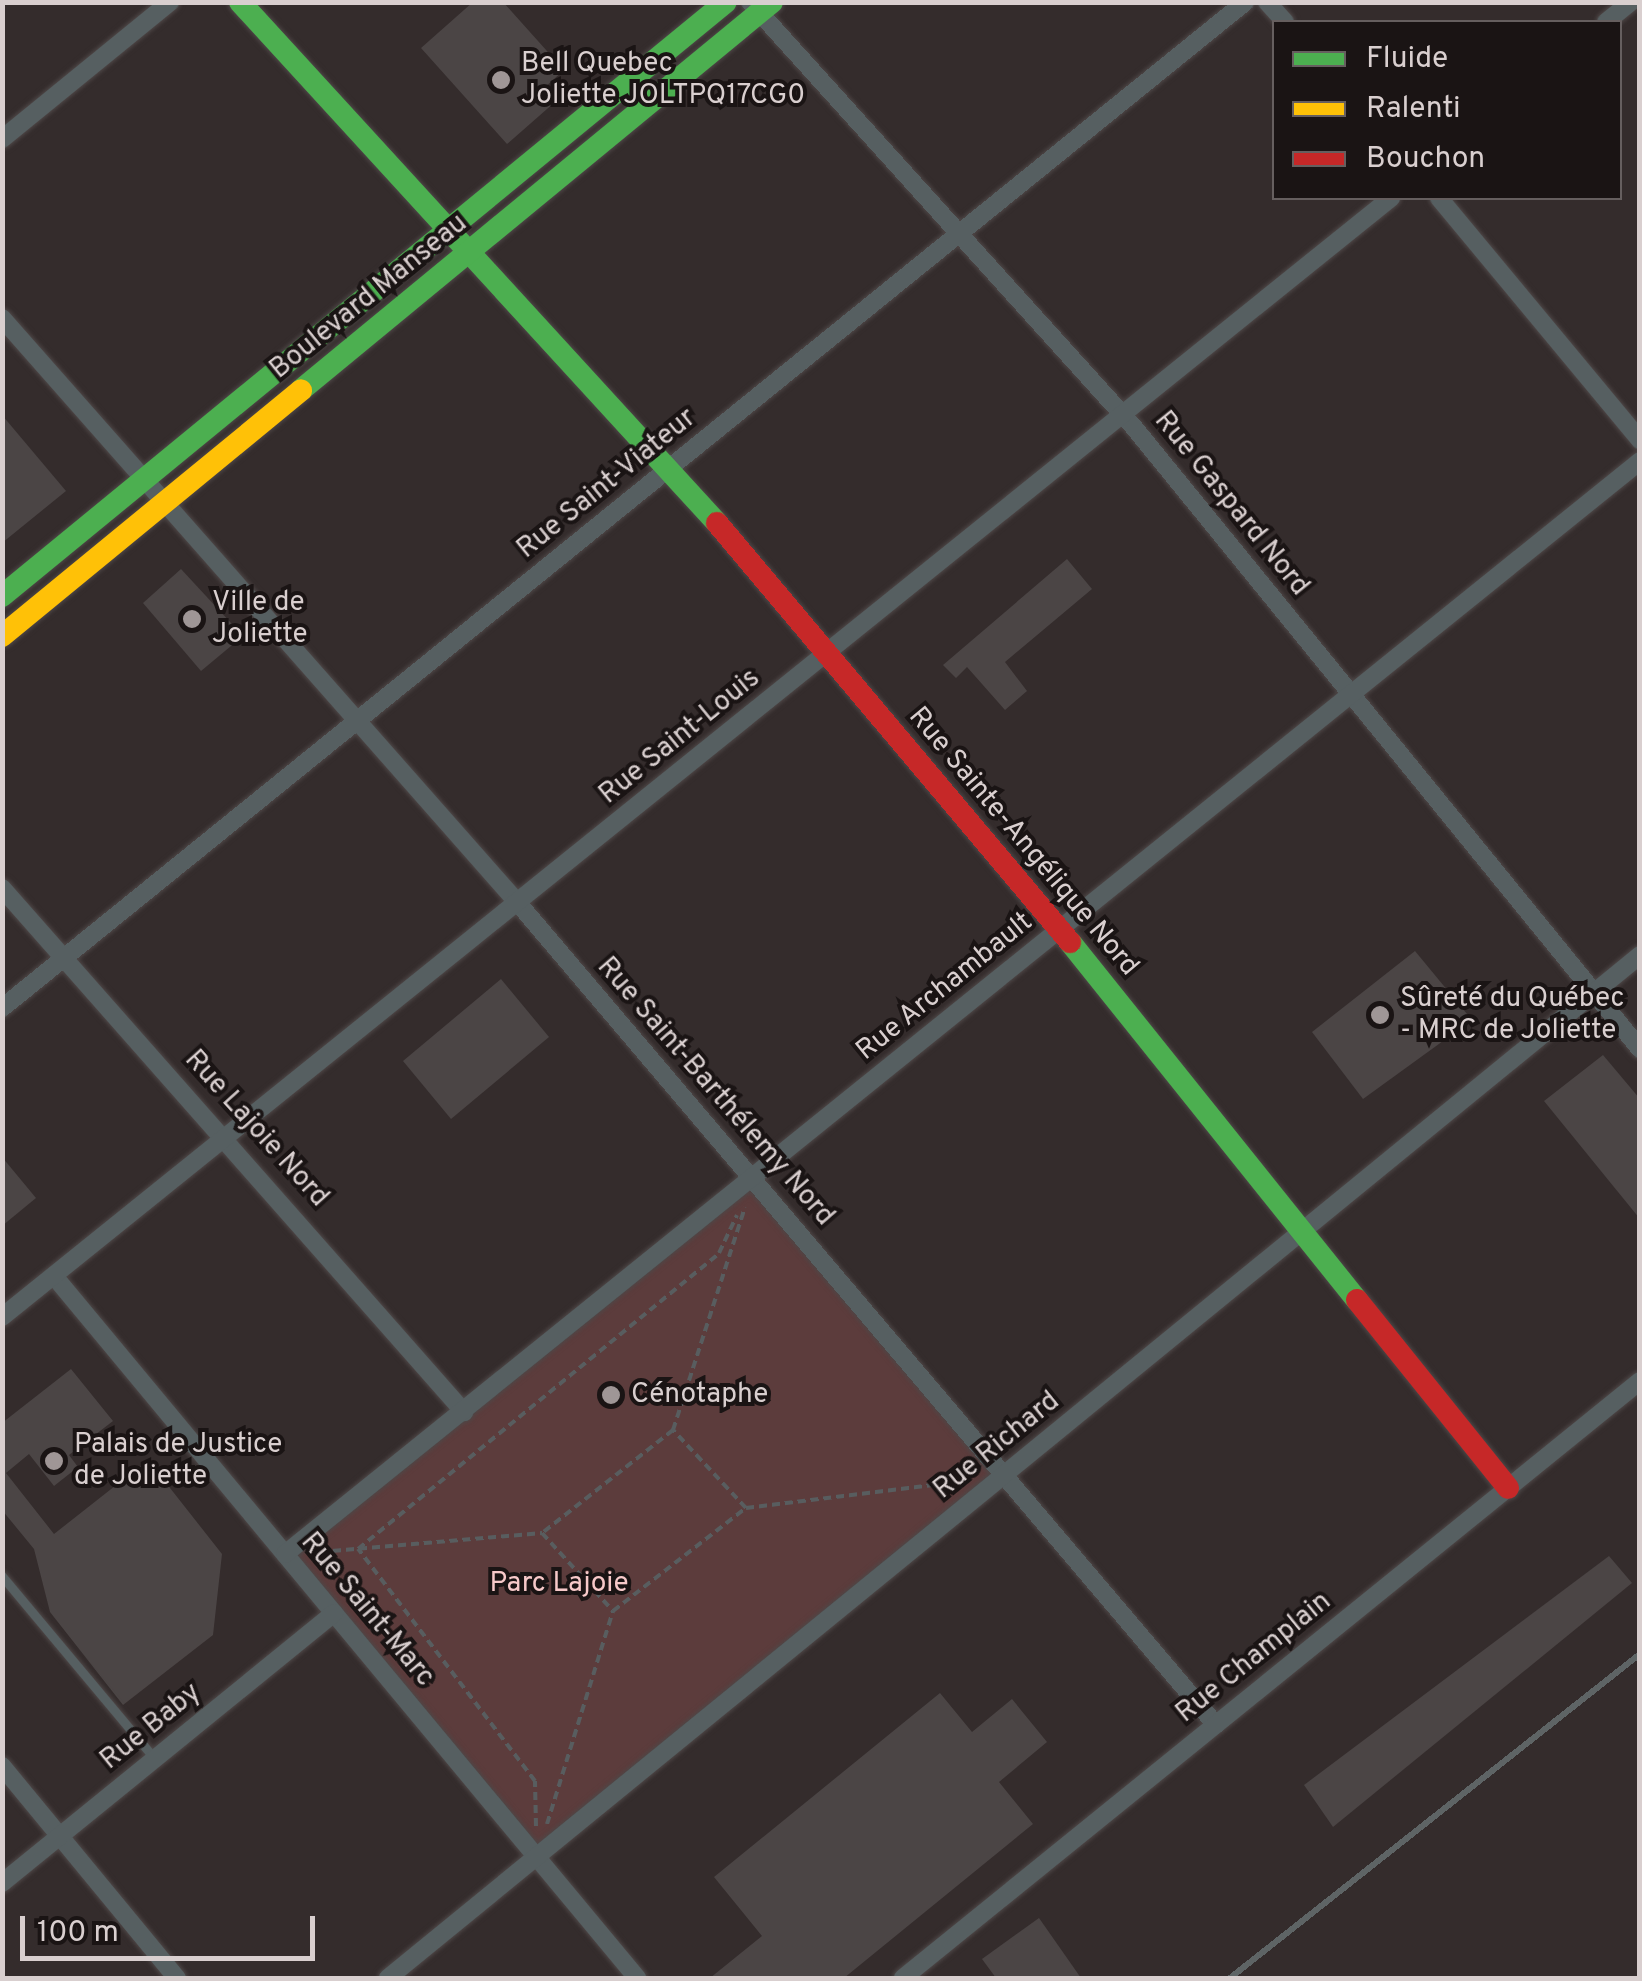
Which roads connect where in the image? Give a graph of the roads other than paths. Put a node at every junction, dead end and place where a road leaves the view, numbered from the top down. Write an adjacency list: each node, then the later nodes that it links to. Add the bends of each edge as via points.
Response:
1 (170, 2): 8 (street)
2 (240, 2): 11 (street, Rue Sainte-Angélique Nord)
3 (726, 2): 11 (street, Boulevard Manseau)
4 (1245, 2): 12 (street, Rue Saint-Viateur)
5 (1631, 2): 7 (street)
6 (760, 6): 12 (street, Rue Gaspard Nord); 13 (street, Boulevard Manseau)
7 (1608, 20)
8 (2, 139)
9 (1389, 200): 15 (street, Rue Saint-Louis)
10 (1440, 200): 16 (street)
11 (454, 230): 13 (street, Rue Sainte-Angélique Nord); 19 (street, Boulevard Manseau)
12 (956, 236): 15 (street, Rue Gaspard Nord); 18 (street, Rue Saint-Viateur)
13 (473, 250): 18 (street, Rue Sainte-Angélique Nord); 20 (street, Boulevard Manseau)
14 (2, 318): 19 (street, Rue Saint-Barthélemy Nord)
15 (1123, 416): 23 (street, Rue Saint-Louis); 24 (street, Rue Gaspard Nord)
16 (1640, 440)
17 (1640, 461): 24 (street, Rue Archambault)
18 (670, 468): 23 (street, Rue Sainte-Angélique Nord); 25 (street, Rue Saint-Viateur)
19 (147, 480): 20 (street, Rue Saint-Barthélemy Nord); 21 (street, Boulevard Manseau)
20 (166, 501): 22 (street, Boulevard Manseau); 25 (street, Rue Saint-Barthélemy Nord)
21 (2, 596)
22 (2, 636)
23 (827, 654): 27 (street, Rue Saint-Louis); 28 (street, Rue Sainte-Angélique Nord)
24 (1350, 694): 28 (street, Rue Archambault); 31 (street, Rue Gaspard Nord)
25 (358, 720): 27 (street, Rue Saint-Barthélemy Nord); 30 (street, Rue Saint-Viateur)
26 (2, 888): 30 (street, Rue Lajoie Nord)
27 (518, 903): 34 (street, Rue Saint-Louis); 35 (street, Rue Saint-Barthélemy Nord)
28 (1060, 929): 35 (street, Rue Archambault); 36 (street, Rue Sainte-Angélique Nord)
29 (1640, 955): 31 (street, Rue Richard)
30 (65, 958): 32 (street, Rue Saint-Viateur); 34 (street, Rue Lajoie Nord)
31 (1594, 993): 33 (street, Rue Gaspard Nord); 36 (street, Rue Richard)
32 (2, 1008)
33 (1640, 1049)
34 (228, 1136): 37 (street, Rue Saint-Louis); 40 (street, Rue Lajoie Nord)
35 (754, 1179): 40 (street, Rue Archambault); 41 (street, Rue Saint-Barthélemy Nord)
36 (1300, 1236): 41 (street, Rue Richard); 42 (street, Rue Sainte-Angélique Nord)
37 (54, 1276): 38 (street, Rue Saint-Louis); 43 (street, Rue Saint-Marc)
38 (2, 1317)
39 (1640, 1381): 42 (street, Rue Champlain)
40 (464, 1412): 43 (street, Rue Archambault)
41 (1004, 1476): 46 (street, Rue Saint-Barthélemy Nord); 50 (street, Rue Richard)
42 (1508, 1488): 46 (street, Rue Champlain)
43 (285, 1554): 45 (street, Rue Saint-Marc)
44 (2, 1576): 47 (lane)
45 (334, 1612): 47 (street, Rue Baby); 50 (street, Rue Saint-Marc)
46 (1216, 1725): 55 (street, Rue Champlain)
47 (155, 1759): 49 (street, Rue Baby)
48 (2, 1766): 49 (street)
49 (60, 1836): 51 (street, Rue Baby); 52 (street)
50 (537, 1857): 53 (street, Rue Richard); 54 (street, Rue Saint-Marc)
51 (2, 1884)
52 (177, 1978)
53 (388, 1978)
54 (638, 1978)
55 (903, 1978)

